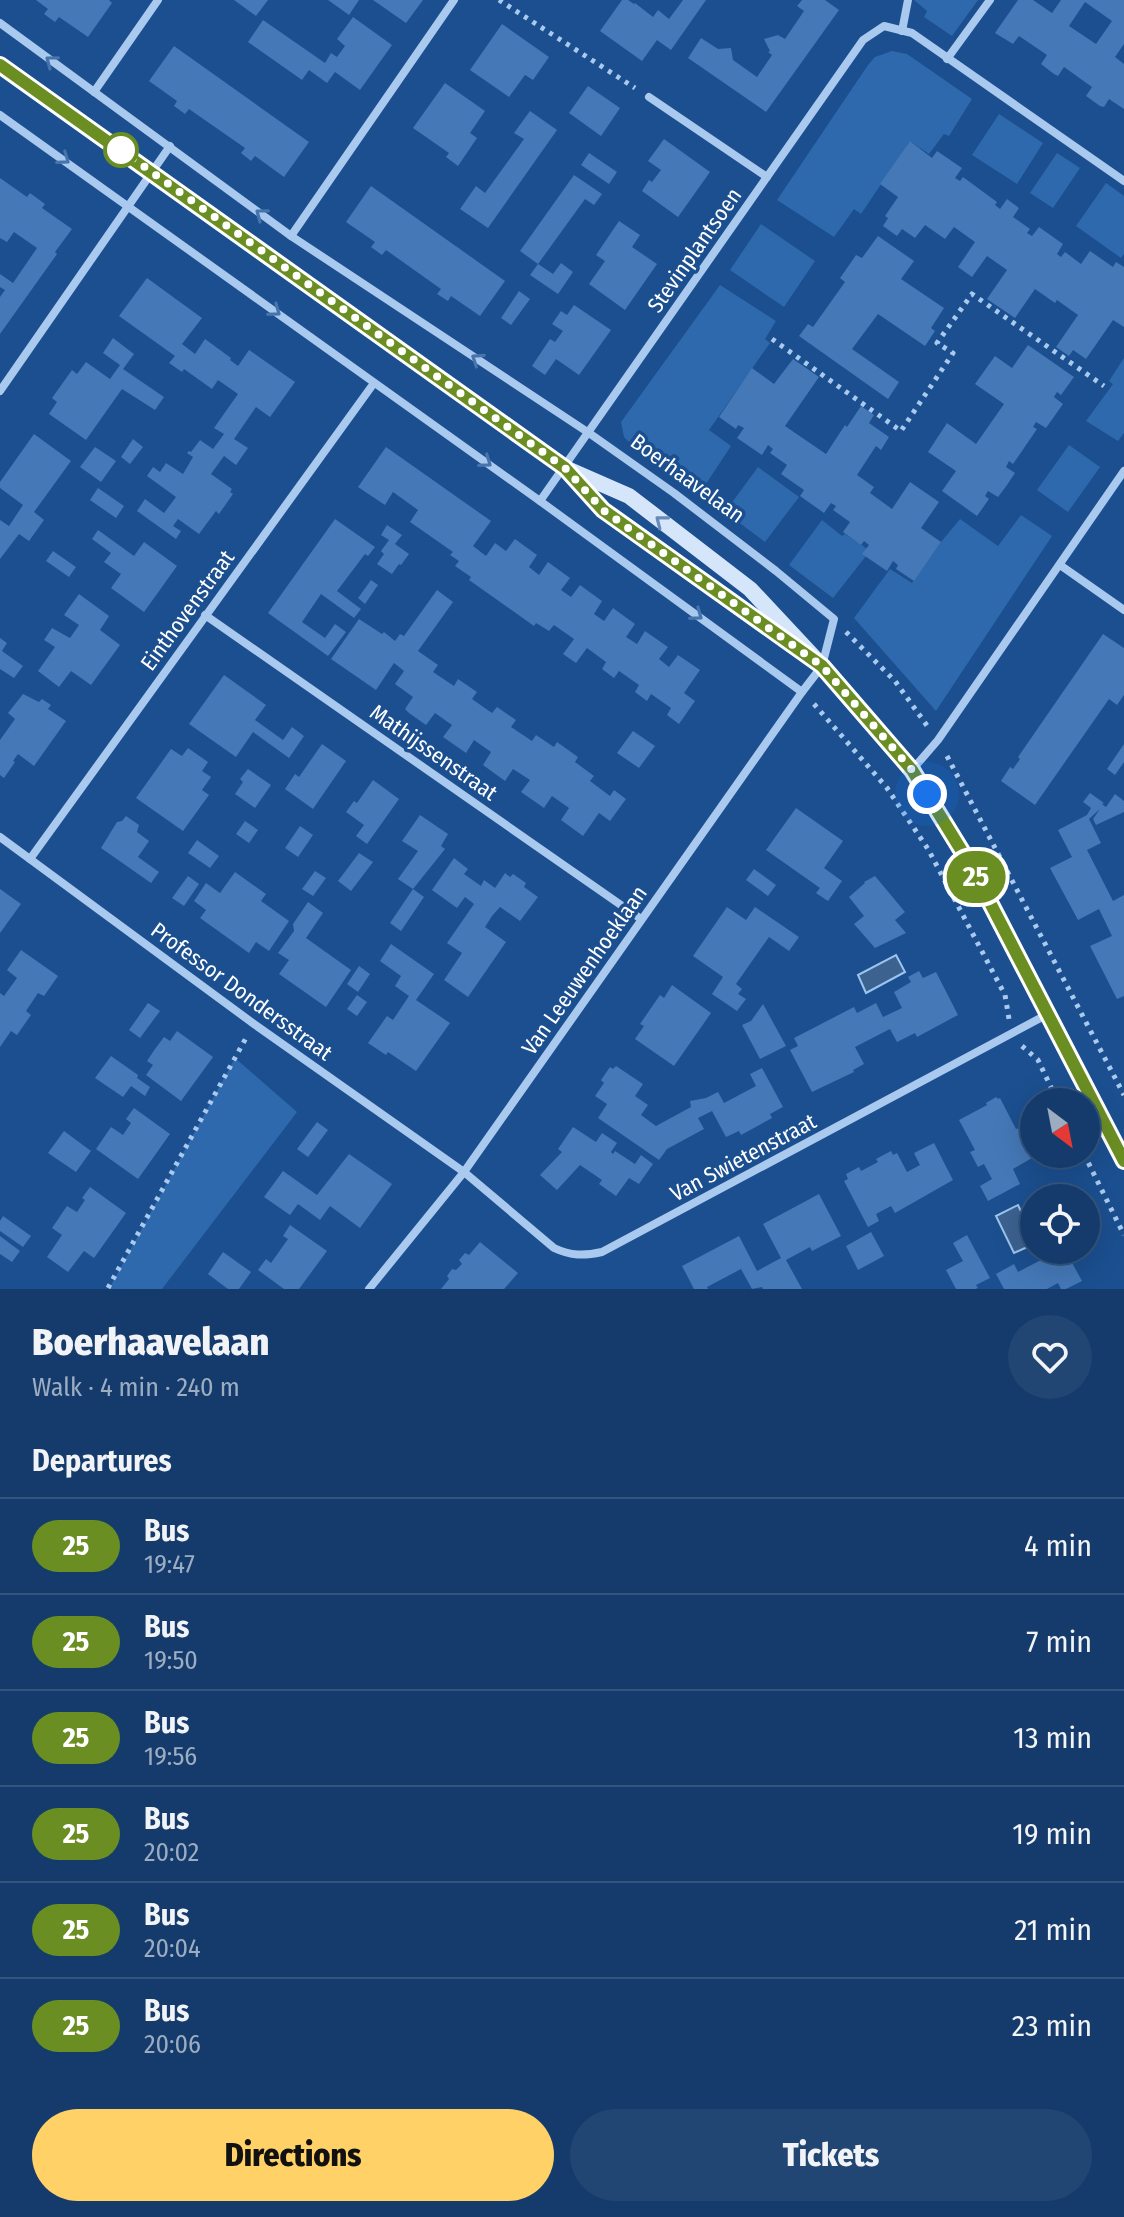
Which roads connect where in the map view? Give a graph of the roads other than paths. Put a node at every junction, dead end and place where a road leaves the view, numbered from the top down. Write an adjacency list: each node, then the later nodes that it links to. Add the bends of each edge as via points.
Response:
1 (158, 0): 9 (street)
2 (454, 0): 17 (street)
3 (908, 0): 6 (street)
4 (990, 0): 7 (street)
5 (0, 23): 9 (street, Boerhaavelaan, one-way to 5)
6 (902, 31): 7 (street); 14 (street, Stevinplantsoen, via 884,26 863,40)
7 (947, 59): 15 (street)
8 (0, 65): 13 (main road)
9 (94, 92): 12 (street, Boerhaavelaan)
10 (649, 97): 14 (street)
11 (0, 115): 16 (street, one-way to 16)
12 (170, 146): 13 (street); 17 (street, Boerhaavelaan, one-way to 12)
13 (153, 173): 16 (street); 21 (main road)
14 (767, 177): 20 (street, Stevinplantsoen)
15 (1124, 181)
16 (130, 206): 18 (street, one-way to 18); 19 (street)
17 (291, 236): 20 (street, Boerhaavelaan, one-way to 17)
18 (374, 383): 23 (street, one-way to 23); 26 (street, Einthovenstraat)
19 (0, 391)
20 (589, 433): 21 (street, Stevinplantsoen); 27 (street, Boerhaavelaan, via 834,619)
21 (565, 468): 23 (street, Stevinplantsoen); 27 (main road, via 603,510); 27 (main road, one-way to 21, via 750,589 629,496)
22 (1124, 471): 24 (street)
23 (540, 501): 28 (street, one-way to 28)
24 (1060, 565): 25 (street); 29 (street)
25 (1124, 610)
26 (205, 615): 31 (street, Einthovenstraat); 32 (street, Mathijssenstraat)
27 (822, 666): 28 (street, Van Leeuwenhoeklaan); 29 (main road)
28 (802, 692): 32 (street, Van Leeuwenhoeklaan)
29 (912, 770): 33 (main road, via 971,866)
30 (0, 837): 31 (street, Professor Dondersstraat)
31 (30, 859): 35 (street, Professor Dondersstraat)
32 (641, 919): 35 (street, Van Leeuwenhoeklaan)
33 (1048, 1014): 34 (main road); 35 (street, Van Swietenstraat, via 602,1252 568,1255 554,1248)
34 (1124, 1161)
35 (464, 1172): 36 (street, Van Leeuwenhoeklaan)
36 (369, 1289)

